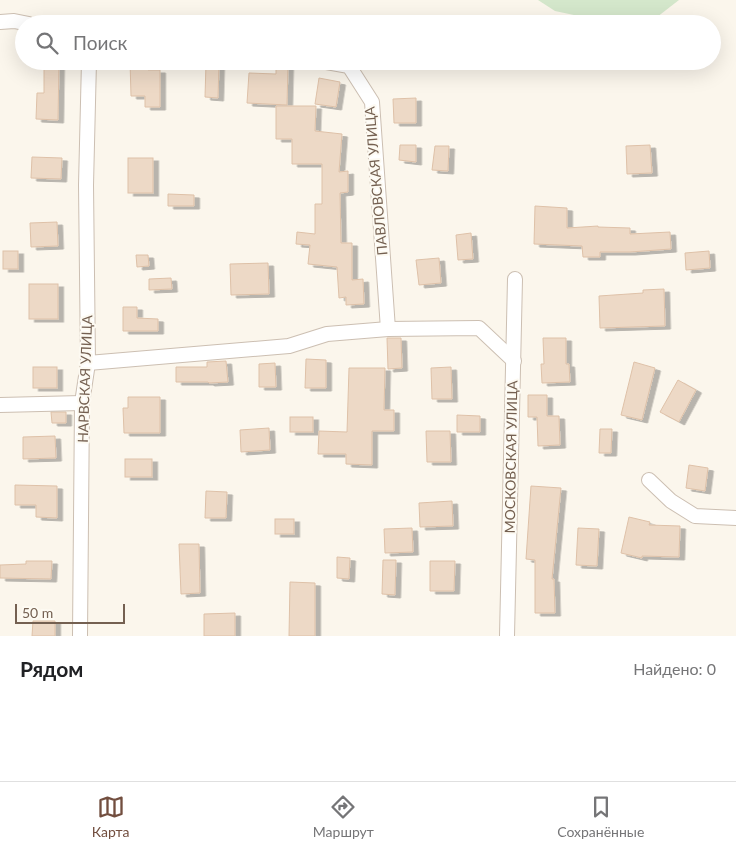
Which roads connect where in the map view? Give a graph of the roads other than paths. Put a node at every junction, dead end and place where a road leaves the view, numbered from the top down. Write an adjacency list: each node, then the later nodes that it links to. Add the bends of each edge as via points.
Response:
1 (15, 21): 2 (street)
2 (0, 22)
3 (89, 70): 8 (street, НАРВСКАЯ УЛИЦА)
4 (352, 70): 6 (street, ПАВЛОВСКАЯ УЛИЦА, via 372,102)
5 (515, 279): 7 (street, МОСКОВСКАЯ УЛИЦА)
6 (388, 328): 7 (street, via 480,328); 8 (street, via 327,334 289,346)
7 (514, 360): 14 (street, МОСКОВСКАЯ УЛИЦА)
8 (88, 363): 9 (street, НАРВСКАЯ УЛИЦА)
9 (82, 403): 10 (street); 13 (street, НАРВСКАЯ УЛИЦА)
10 (0, 405)
11 (649, 480): 12 (street, via 695,516)
12 (736, 518)
13 (80, 636)
14 (507, 636)

